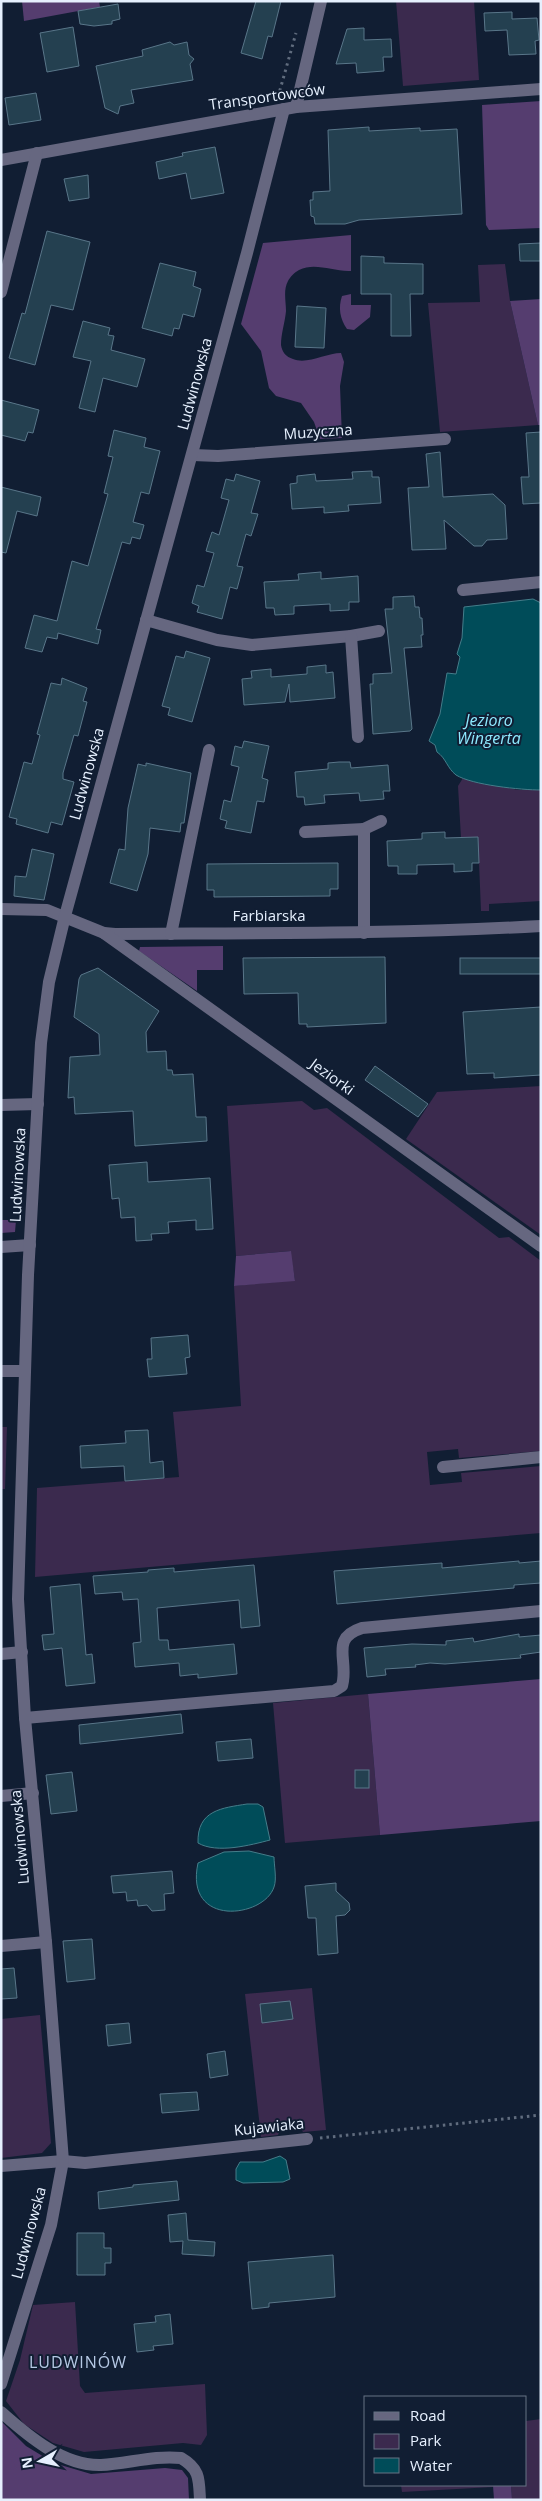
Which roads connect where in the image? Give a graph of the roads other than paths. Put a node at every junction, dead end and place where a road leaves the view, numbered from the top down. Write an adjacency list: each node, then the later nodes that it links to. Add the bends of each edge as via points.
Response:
1 (321, 1): 3 (street, Ludwinowska)
2 (541, 89): 3 (street, Transportowców)
3 (286, 106): 4 (street, Transportowców); 8 (street, Ludwinowska)
4 (37, 153): 5 (street, Transportowców); 6 (street)
5 (1, 160)
6 (1, 292)
7 (445, 439): 8 (street, Muzyczna, via 218,456)
8 (192, 455): 11 (street, Ludwinowska)
9 (541, 582): 10 (street)
10 (463, 590)
11 (146, 620): 13 (street, via 234,644); 20 (street, Ludwinowska)
12 (379, 631): 13 (street)
13 (351, 636): 14 (street)
14 (358, 737)
15 (209, 750): 24 (street)
16 (382, 821): 17 (street)
17 (364, 829): 18 (street); 23 (street)
18 (305, 832)
19 (1, 909): 20 (street, Farbiarska, via 47,910)
20 (65, 916): 22 (street, Farbiarska); 25 (street, Ludwinowska, via 49,982)
21 (541, 926): 23 (street, Farbiarska)
22 (104, 933): 24 (street, Farbiarska); 28 (street, Jeziorki)
23 (364, 933): 24 (street, Farbiarska)
24 (172, 934)
25 (38, 1104): 26 (street); 27 (street, Ludwinowska)
26 (1, 1105)
27 (30, 1245): 29 (street); 31 (street, Ludwinowska)
28 (541, 1246)
29 (1, 1247)
30 (1, 1371): 31 (street)
31 (24, 1371): 35 (street, Ludwinowska, via 18,1599)
32 (541, 1458): 33 (street)
33 (443, 1467)
34 (541, 1611): 37 (street, via 362,1628 350,1632 342,1646 342,1686 334,1691)
35 (22, 1652): 36 (street); 37 (street, Ludwinowska)
36 (1, 1654)
37 (25, 1718): 38 (street, Ludwinowska)
38 (33, 1793): 39 (street); 40 (street, Ludwinowska)
39 (1, 1796)
40 (46, 1942): 41 (street); 43 (street, Ludwinowska)
41 (1, 1946)
42 (307, 2139): 43 (street, Kujawiaka, via 84,2163)
43 (63, 2161): 44 (street, Kujawiaka); 45 (street, Ludwinowska, via 51,2225)
44 (1, 2166)
45 (1, 2384)
46 (1, 2412): 47 (street, via 27,2435 59,2454 79,2461 99,2465 181,2458 197,2472)
47 (200, 2500)

